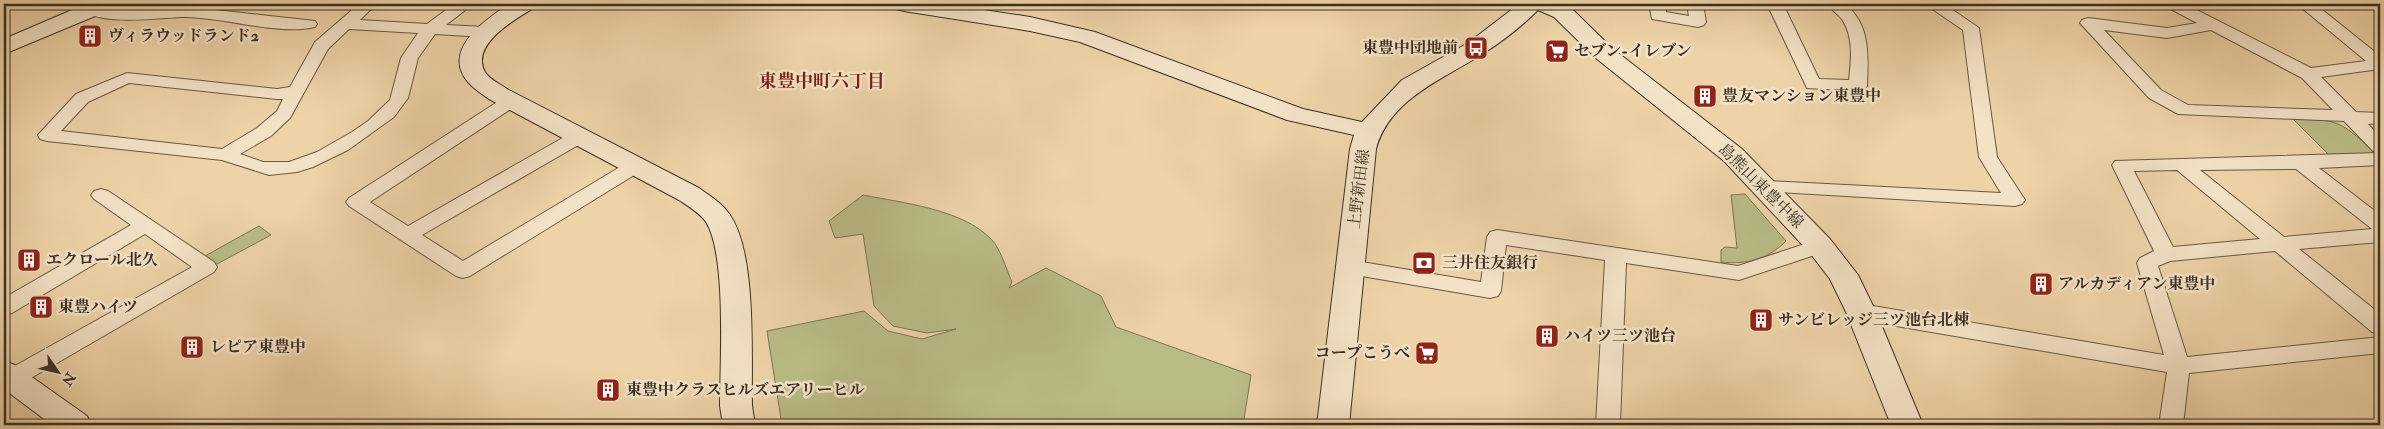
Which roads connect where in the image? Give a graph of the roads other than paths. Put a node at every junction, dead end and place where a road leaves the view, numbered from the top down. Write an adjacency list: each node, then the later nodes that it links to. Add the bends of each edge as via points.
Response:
1 (368, 4): 16 (street)
2 (465, 4): 18 (street)
3 (524, 4): 19 (street)
4 (904, 4): 26 (street, via 1030,24 1087,37 1296,115)
5 (1531, 4): 26 (street, 上野新田線, via 1476,48 1411,86)
6 (1544, 4): 34 (street, 島熊山東豊中線, via 1562,12 1605,54 1733,155)
7 (1657, 4): 8 (street, via 1658,16 1698,22)
8 (1696, 4)
9 (1780, 4): 10 (street, via 1813,84 1858,86 1860,42 1849,15)
10 (1835, 4)
11 (1933, 4): 34 (street, via 1971,28 1988,157 2016,200)
12 (2173, 4): 17 (street)
13 (2305, 4): 21 (street, via 2379,64)
14 (98, 6): 15 (street, via 105,14 188,12); 20 (street)
15 (309, 24)
16 (344, 24): 18 (street); 22 (street, via 321,46)
17 (2211, 25): 21 (street); 24 (street, via 2167,33 2088,23 2155,94 2184,110)
18 (430, 29): 19 (street); 29 (street, via 419,40 407,63 397,101 360,134 307,164 292,168 266,169)
19 (486, 32): 23 (street, via 476,43 471,58 473,73 483,84)
20 (4, 47)
21 (2308, 74): 24 (street)
22 (295, 92): 29 (street, via 278,123); 29 (street, via 277,94 127,78 82,98 47,135)
23 (511, 100): 27 (street); 39 (street, via 356,202)
24 (2347, 116): 25 (street); 28 (street)
25 (2380, 118)
26 (1368, 131): 44 (street, 上野新田線)
27 (580, 136): 33 (street); 39 (street)
28 (2380, 147)
29 (225, 155)
30 (2380, 159): 31 (street)
31 (2300, 163): 32 (street); 36 (street)
32 (2181, 164): 40 (street); 42 (street, via 2122,165)
33 (637, 165): 39 (street, via 463,271); 52 (street, via 702,202 719,219 727,234 734,268)
34 (1766, 187): 41 (street, 島熊山東豊中線)
35 (101, 195): 37 (street)
36 (2380, 225)
37 (146, 226): 45 (street); 50 (street, via 207,267)
38 (2380, 235): 40 (street)
39 (406, 236)
40 (2280, 244): 42 (street); 47 (street)
41 (1820, 246): 43 (street, via 1739,273); 46 (street, 島熊山東豊中線, via 1843,275)
42 (2166, 254): 49 (street, via 2147,263)
43 (1616, 255): 44 (street, via 1497,237 1490,291); 54 (street)
44 (1350, 267): 53 (street, 上野新田線)
45 (4, 308)
46 (1861, 312): 49 (street); 55 (street, 島熊山東豊中線)
47 (2380, 326)
48 (2380, 345): 49 (street)
49 (2179, 366): 56 (street)
50 (8, 376): 51 (street)
51 (75, 425)
52 (739, 425)
53 (1334, 425)
54 (1608, 425)
55 (1907, 425)
56 (2171, 425)

